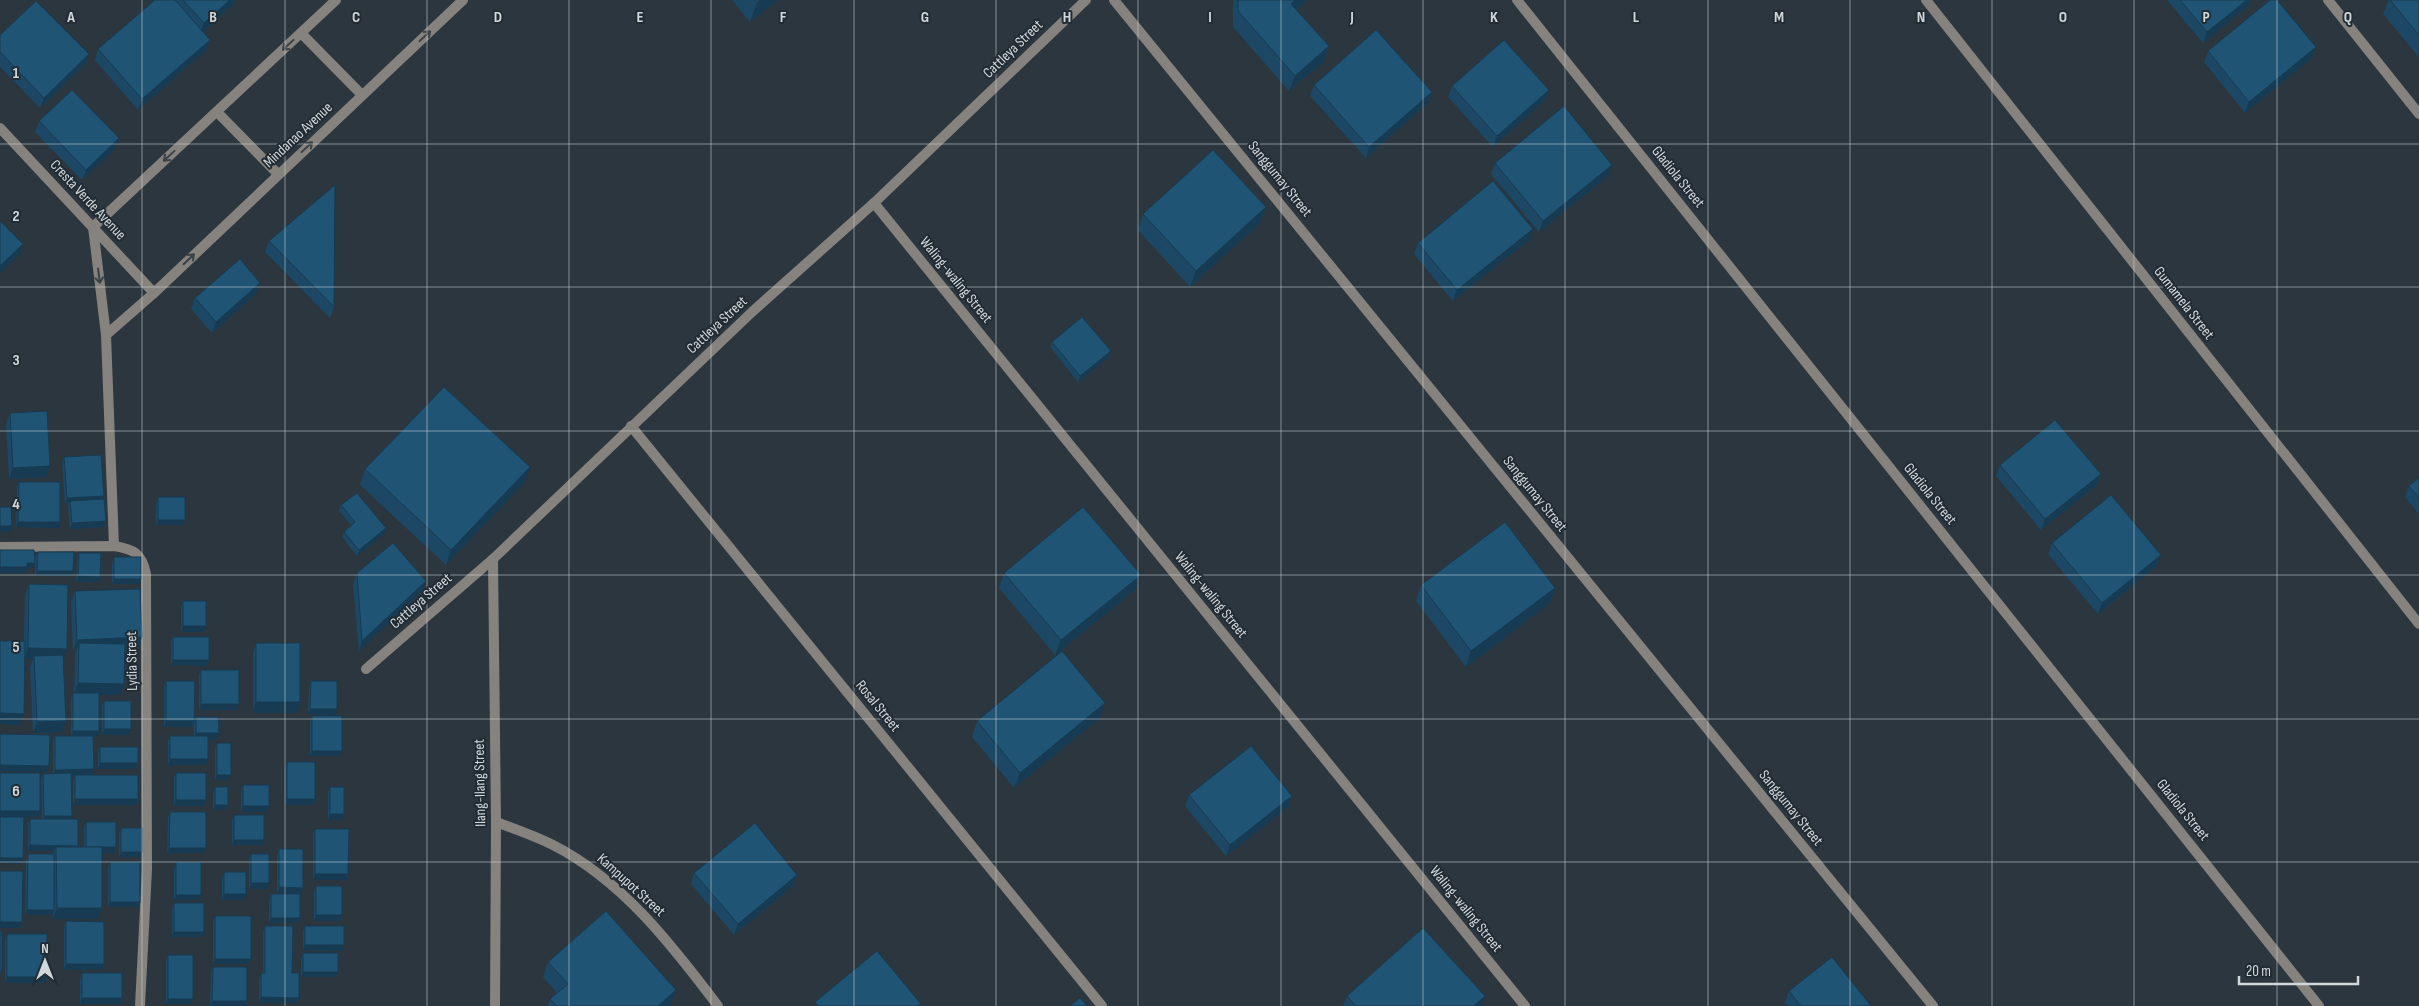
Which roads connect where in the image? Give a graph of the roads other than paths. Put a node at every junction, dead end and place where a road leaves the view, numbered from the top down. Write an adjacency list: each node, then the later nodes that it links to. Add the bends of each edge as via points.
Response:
1 (336, 0): 8 (street)
2 (463, 0): 9 (street, Mindanao Avenue, one-way to 2)
3 (1086, 0): 14 (street, Cattleya Street)
4 (1114, 0): 30 (street, Sanggumay Street)
5 (1517, 0): 31 (street, Gladiola Street)
6 (1926, 0): 22 (street, Gumamela Street)
7 (2328, 0): 11 (street)
8 (301, 33): 9 (street); 10 (street, one-way to 10)
9 (362, 95): 13 (street, Mindanao Avenue, one-way to 9)
10 (217, 112): 13 (street); 15 (street, one-way to 15)
11 (2419, 114)
12 (0, 128): 15 (street, Cresta Verde Avenue)
13 (278, 174): 16 (street, Mindanao Avenue, one-way to 13)
14 (874, 203): 18 (street, Cattleya Street, via 752,312); 29 (street, Waling-waling Street)
15 (93, 227): 16 (street, Cresta Verde Avenue); 17 (street, one-way to 17)
16 (154, 292): 17 (street)
17 (106, 335): 19 (street)
18 (632, 426): 21 (street, Cattleya Street); 28 (street, Rosal Street)
19 (114, 546): 20 (street); 25 (street, Lydia Street, via 130,548 143,560 146,574 147,869)
20 (0, 547)
21 (493, 559): 23 (street, Cattleya Street); 24 (street, Ilang-Ilang Street)
22 (2419, 624)
23 (366, 669)
24 (496, 822): 26 (street, Ilang-Ilang Street); 27 (street, Kampupot Street, via 552,844 600,874 669,940)
25 (140, 1006)
26 (495, 1006)
27 (718, 1006)
28 (1102, 1006)
29 (1525, 1006)
30 (1933, 1006)
31 (2319, 1006)

